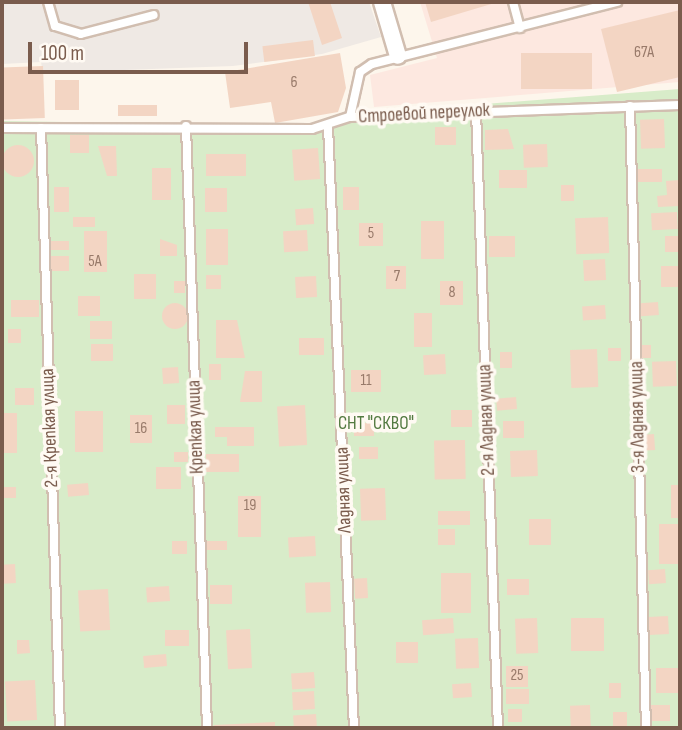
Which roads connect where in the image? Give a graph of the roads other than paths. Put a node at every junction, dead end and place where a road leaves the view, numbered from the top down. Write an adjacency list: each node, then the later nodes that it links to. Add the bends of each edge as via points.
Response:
1 (48, 2): 5 (lane, via 55,26 81,34)
2 (382, 2): 7 (street)
3 (513, 2): 6 (lane)
4 (617, 2): 6 (lane)
5 (154, 15)
6 (520, 28): 7 (lane)
7 (398, 56): 11 (lane, via 360,72)
8 (680, 105): 9 (lane, Строевой переулок)
9 (630, 106): 10 (lane, Строевой переулок); 20 (lane, 3-я Ладная улица)
10 (476, 111): 11 (lane, Строевой переулок); 19 (lane, 2-я Ладная улица)
11 (350, 117): 13 (lane, Строевой переулок)
12 (186, 126): 13 (lane, Строевой переулок); 15 (lane, Строевой переулок); 17 (lane, Крепкая улица)
13 (328, 126): 18 (lane, Ладная улица)
14 (2, 128): 15 (lane, Строевой переулок)
15 (41, 128): 16 (lane, 2-я Крепкая улица)
16 (60, 728)
17 (207, 728)
18 (354, 728)
19 (498, 728)
20 (646, 728)

